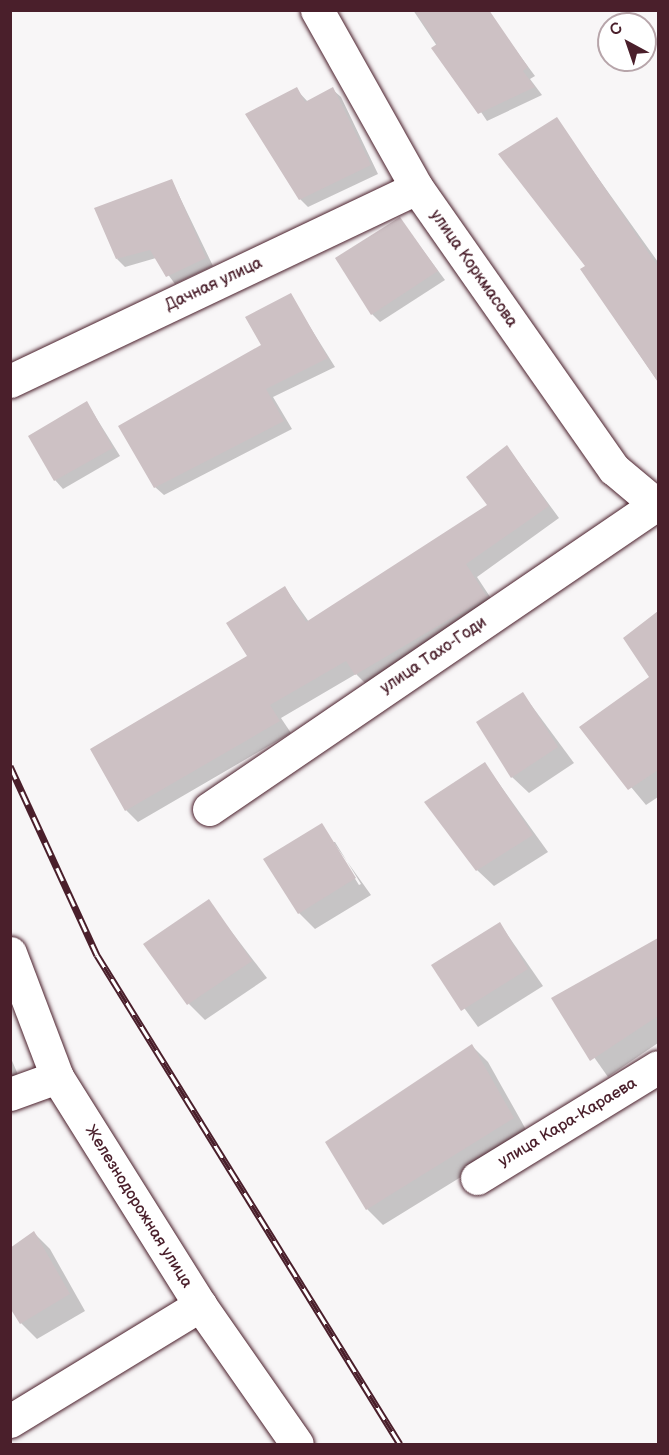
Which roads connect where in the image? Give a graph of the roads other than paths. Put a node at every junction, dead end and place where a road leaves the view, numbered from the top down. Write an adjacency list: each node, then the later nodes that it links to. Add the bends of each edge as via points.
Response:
1 (317, 10): 2 (street, улица Коркмасова)
2 (417, 188): 3 (street, Дачная улица); 4 (street, улица Коркмасова, via 614,469)
3 (10, 381)
4 (658, 505): 5 (street, улица Тахо-Годи)
5 (209, 809)
6 (10, 953): 8 (street, Железнодорожная улица)
7 (658, 1067): 10 (street, улица Кара-Караева)
8 (57, 1077): 9 (street); 11 (street, Железнодорожная улица)
9 (10, 1094)
10 (477, 1178)
11 (200, 1305): 12 (street); 13 (street, Железнодорожная улица)
12 (10, 1421)
13 (297, 1444)

